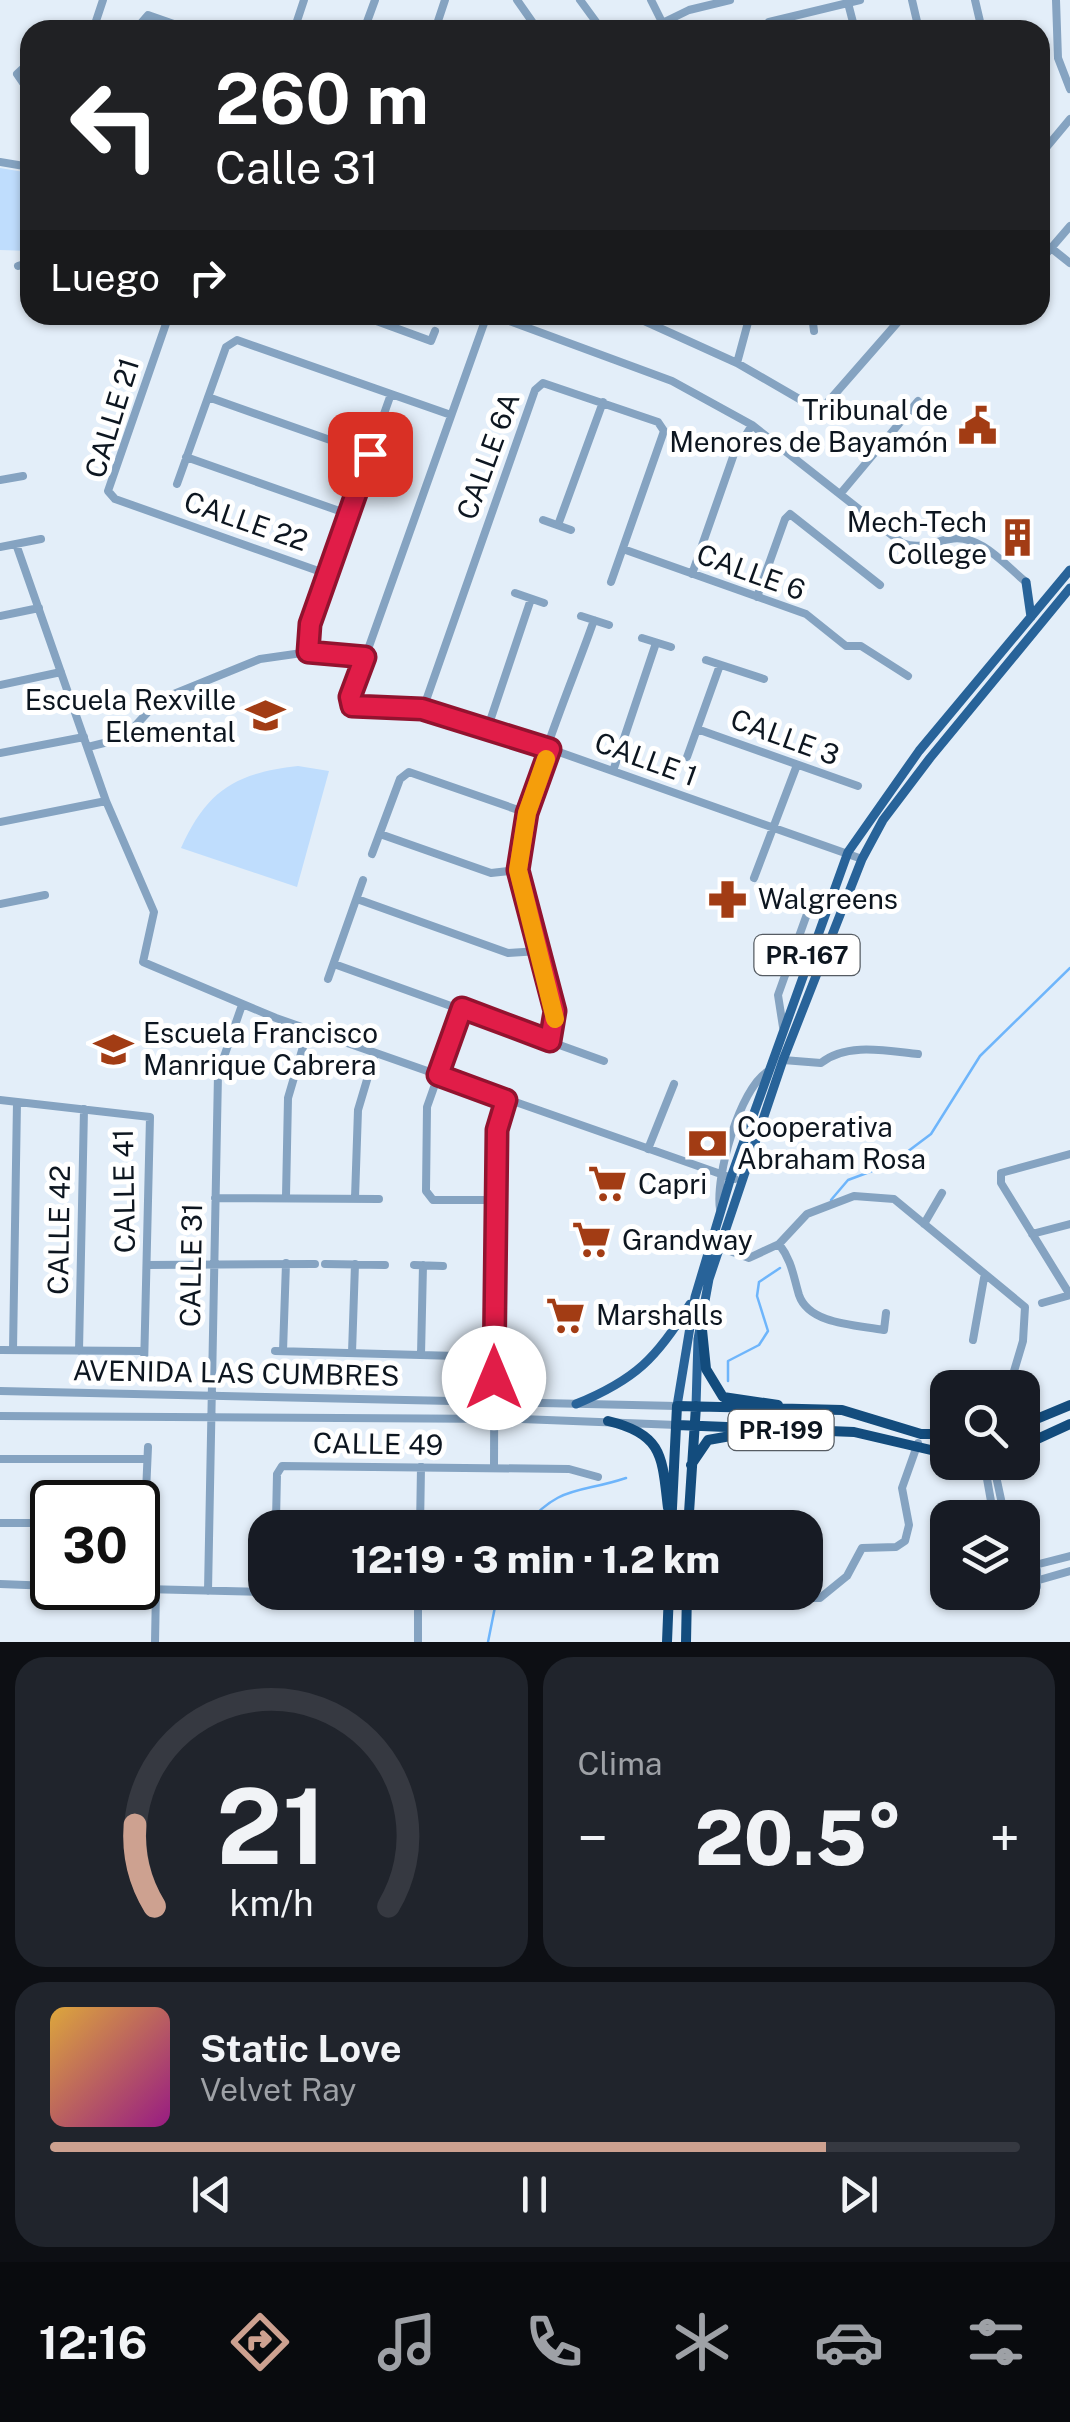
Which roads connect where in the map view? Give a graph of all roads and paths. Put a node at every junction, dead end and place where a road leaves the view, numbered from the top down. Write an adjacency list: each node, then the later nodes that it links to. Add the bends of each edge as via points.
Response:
1 (651, 0): 7 (street)
2 (730, 0): 7 (street)
3 (860, 0): 5 (street)
4 (1056, 0): 10 (street, via 1058,58)
5 (848, 3): 6 (street); 9 (street)
6 (786, 18): 8 (street)
7 (661, 20)
8 (778, 20)
9 (852, 20)
10 (1070, 88)
11 (1070, 119): 12 (street)
12 (1050, 143)
13 (1070, 226): 14 (street)
14 (1051, 248): 15 (street)
15 (1070, 264)
16 (166, 325): 39 (street, CALLE 21, via 108,491)
17 (388, 325): 24 (street, via 431,341)
18 (486, 325): 31 (street)
19 (518, 325): 32 (street, via 672,381)
20 (653, 325): 26 (street)
21 (747, 325): 26 (street)
22 (813, 325): 25 (street)
23 (895, 325): 26 (street, via 820,411)
24 (435, 331)
25 (814, 331)
26 (736, 362)
27 (391, 394): 28 (street, via 238,340 226,347); 31 (street); 33 (street)
28 (208, 397): 33 (street); 34 (street)
29 (918, 401): 38 (street)
30 (603, 402): 42 (street); 47 (street, CALLE 6A, via 664,430); 77 (street, CALLE 6A, via 543,383 535,390)
31 (451, 415): 70 (street)
32 (752, 425): 38 (street); 50 (street, via 734,454)
33 (370, 454): 40 (street)
34 (186, 457): 37 (street); 40 (street)
35 (24, 476): 36 (street)
36 (0, 480)
37 (177, 484)
38 (840, 493): 52 (street, via 902,543 970,540)
39 (150, 512): 49 (street, CALLE 22)
40 (348, 514): 49 (street)
41 (543, 520): 42 (street)
42 (558, 525): 43 (street)
43 (571, 530)
44 (41, 539): 45 (street)
45 (16, 544): 46 (street); 60 (street)
46 (0, 547)
47 (623, 549): 50 (street, CALLE 6); 51 (street, CALLE 6A)
48 (1070, 570): 54 (main road, PR-167)
49 (327, 574): 69 (street)
50 (692, 574): 57 (street, CALLE 6)
51 (611, 582)
52 (1026, 582): 54 (main road); 63 (main road)
53 (880, 584): 57 (street, via 790,514)
54 (1056, 587): 63 (main road, PR-167)
55 (1070, 588): 95 (main road, PR-167, via 934,753)
56 (515, 593): 58 (street)
57 (757, 596): 74 (street, CALLE 6, via 806,614 846,646 862,646)
58 (531, 599): 59 (street); 78 (street)
59 (544, 604)
60 (38, 608): 61 (street); 73 (street)
61 (0, 616)
62 (582, 616): 64 (street)
63 (1031, 617): 93 (main road, PR-167, via 919,751)
64 (594, 620): 65 (street); 82 (street)
65 (609, 625)
66 (642, 638): 67 (street)
67 (656, 643): 68 (street); 86 (street)
68 (671, 648)
69 (308, 652): 70 (street); 81 (street, via 260,660 159,700 124,738)
70 (365, 657): 77 (street, CALLE 1, via 352,706)
71 (706, 660): 72 (street)
72 (720, 666): 75 (street); 79 (street)
73 (61, 672): 76 (street); 80 (street)
74 (908, 676)
75 (764, 679)
76 (0, 684)
77 (422, 709): 78 (street, CALLE 1)
78 (488, 727): 82 (street, CALLE 1)
79 (697, 729): 84 (street); 85 (street, CALLE 3)
80 (84, 737): 81 (street); 83 (street)
81 (88, 747): 88 (street)
82 (550, 749): 86 (street, CALLE 1); 89 (street)
83 (0, 753)
84 (687, 757)
85 (797, 764): 87 (street, CALLE 3); 91 (street)
86 (612, 771): 91 (street, CALLE 1)
87 (858, 786)
88 (106, 801): 90 (street); 106 (street, via 154,912 143,962)
89 (527, 813): 92 (street, via 409,772 400,779); 96 (street)
90 (0, 822)
91 (774, 828): 93 (street, CALLE 1); 97 (street)
92 (380, 834): 94 (street); 96 (street, via 491,873)
93 (848, 852): 95 (street, CALLE 1); 100 (main road, PR-167)
94 (372, 854)
95 (862, 859): 113 (main road, PR-167)
96 (518, 870): 103 (street)
97 (754, 878)
98 (363, 880): 101 (street)
99 (45, 895): 102 (street)
100 (830, 896): 108 (main road, PR-167); 108 (street, via 807,914 778,995)
101 (356, 899): 103 (street, via 508,953); 104 (street)
102 (0, 904)
103 (539, 950): 110 (street, via 555,1011)
104 (334, 964): 105 (street); 107 (street)
105 (328, 979)
106 (242, 1005): 109 (street); 127 (street, CALLE 31, via 218,1074)
107 (462, 1008): 110 (street); 115 (street)
108 (783, 1026): 123 (main road, PR-167)
109 (308, 1030): 111 (street); 126 (street, via 288,1098)
110 (550, 1041): 114 (street)
111 (375, 1054): 115 (street); 128 (street, via 358,1110)
112 (918, 1054): 113 (street, via 876,1049 830,1055 821,1063)
113 (784, 1060): 124 (main road, PR-167)
114 (604, 1061)
115 (438, 1075): 118 (street); 130 (street, via 425,1119 426,1192 433,1200)
116 (674, 1084): 121 (street)
117 (0, 1100): 119 (street, CALLE 41)
118 (506, 1100): 121 (street); 130 (street, via 497,1130)
119 (18, 1102): 120 (street, CALLE 41); 150 (street)
120 (84, 1110): 139 (street, CALLE 41, via 150,1117); 152 (street, CALLE 42)
121 (648, 1149): 123 (street)
122 (1070, 1154): 133 (street, via 1001,1173)
123 (726, 1176): 124 (street); 144 (main road, PR-167)
124 (742, 1182): 135 (main road, PR-167)
125 (942, 1193): 131 (street)
126 (286, 1196): 127 (street); 128 (street)
127 (215, 1198): 136 (street, CALLE 31)
128 (355, 1198): 129 (street)
129 (379, 1199)
130 (495, 1200): 155 (street)
131 (924, 1224): 134 (street, via 894,1199 854,1196 807,1214); 142 (street)
132 (1070, 1224): 133 (street)
133 (1032, 1234): 143 (street)
134 (779, 1244): 135 (street, via 749,1258); 146 (street, via 792,1261 800,1301 822,1319 884,1330)
135 (719, 1247): 147 (main road, PR-167)
136 (214, 1262): 137 (street); 139 (street); 159 (street, CALLE 31)
137 (286, 1263): 138 (street); 153 (street, via 279,1351)
138 (355, 1264): 140 (street); 153 (street)
139 (147, 1265): 151 (street, CALLE 41)
140 (385, 1265)
141 (443, 1266): 154 (street, via 418,1265)
142 (984, 1278): 148 (street); 157 (street, via 1025,1307)
143 (1070, 1295): 145 (street)
144 (694, 1297): 161 (main road, via 638,1373); 163 (main road, PR-167)
145 (1042, 1302)
146 (886, 1313)
147 (702, 1320): 164 (main road, PR-167); 165 (highway, via 706,1369 723,1397)
148 (973, 1340)
149 (0, 1350): 150 (street)
150 (13, 1350): 152 (street)
151 (144, 1350): 152 (street); 156 (street, CALLE 41)
152 (80, 1351)
153 (352, 1353): 154 (street)
154 (421, 1355): 155 (street)
155 (494, 1357): 160 (street)
156 (144, 1368)
157 (1014, 1370)
158 (0, 1391): 159 (street, AVENIDA LAS CUMBRES / PR-199)
159 (210, 1396): 160 (street, AVENIDA LAS CUMBRES / PR-199); 168 (street, CALLE 31)
160 (494, 1400): 161 (street, AVENIDA LAS CUMBRES / PR-199); 169 (street)
161 (576, 1404): 163 (street, AVENIDA LAS CUMBRES / PR-199)
162 (1070, 1405): 167 (highway)
163 (678, 1406): 164 (highway, AVENIDA LAS CUMBRES / PR-199); 172 (highway, PR-167)
164 (696, 1406): 165 (highway, AVENIDA LAS CUMBRES / PR-199); 173 (highway, PR-167)
165 (828, 1410): 175 (highway, AVENIDA LAS CUMBRES / PR-199)
166 (0, 1416): 168 (street, AVENIDA LAS CUMBRES / PR-199)
167 (1040, 1418)
168 (210, 1419): 169 (street, AVENIDA LAS CUMBRES / PR-199); 202 (street, CALLE 31)
169 (494, 1420): 170 (street, AVENIDA LAS CUMBRES / PR-199); 185 (street)
170 (608, 1421): 172 (street, AVENIDA LAS CUMBRES / PR-199); 190 (highway, via 642,1433 658,1448)
171 (1070, 1424): 177 (highway)
172 (676, 1425): 173 (highway, AVENIDA LAS CUMBRES / PR-199); 191 (highway, PR-167)
173 (694, 1427): 174 (highway, AVENIDA LAS CUMBRES / PR-199); 183 (highway, PR-167)
174 (808, 1430): 179 (highway, AVENIDA LAS CUMBRES / PR-199, via 854,1432); 183 (highway, via 717,1436 703,1444)
175 (921, 1434): 176 (highway, AVENIDA LAS CUMBRES / PR-199); 179 (street)
176 (930, 1434)
177 (1040, 1438)
178 (148, 1447): 182 (street)
179 (916, 1448): 180 (highway, AVENIDA LAS CUMBRES / PR-199); 204 (street, via 902,1488 910,1525 906,1542 862,1548 846,1576)
180 (930, 1451)
181 (0, 1459): 182 (street)
182 (147, 1459): 187 (street)
183 (691, 1465): 192 (highway, PR-167)
184 (421, 1467): 185 (street, CALLE 49); 188 (street, CALLE 49, via 282,1466); 189 (street)
185 (494, 1468): 186 (street, CALLE 49)
186 (598, 1477)
187 (145, 1480)
188 (276, 1510)
189 (420, 1510)
190 (669, 1510)
191 (672, 1510)
192 (689, 1510)
193 (0, 1523): 194 (street)
194 (30, 1523)
195 (1070, 1556): 196 (street)
196 (1040, 1564)
197 (1070, 1571): 198 (street)
198 (1040, 1580)
199 (0, 1584): 200 (street)
200 (30, 1585)
201 (160, 1590): 202 (street)
202 (208, 1590): 203 (street)
203 (248, 1591)
204 (823, 1595)
205 (155, 1610): 209 (street)
206 (418, 1610): 210 (street)
207 (668, 1610): 211 (highway)
208 (687, 1610): 212 (highway)
209 (154, 1642)
210 (418, 1642)
211 (667, 1642)
212 (686, 1642)

